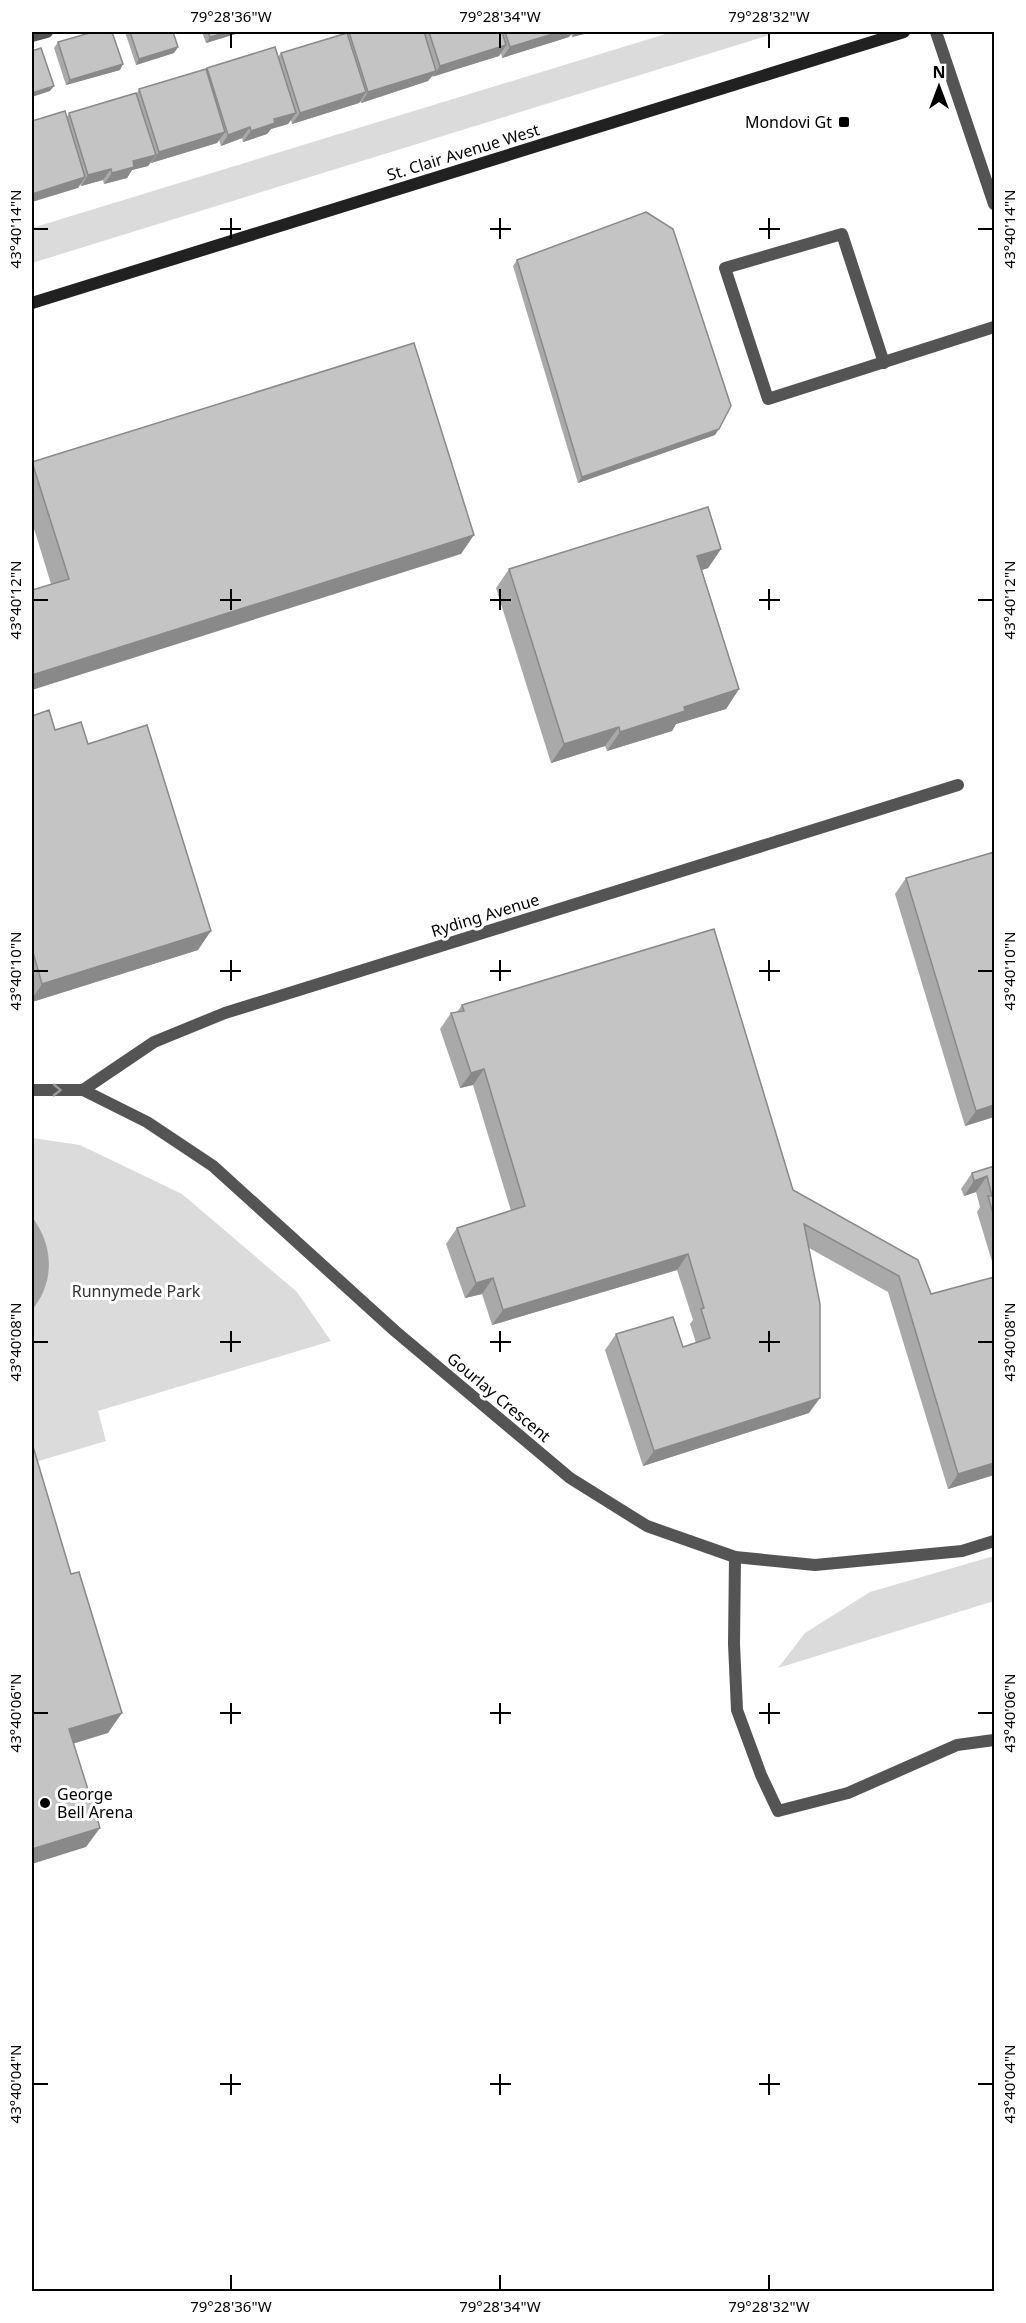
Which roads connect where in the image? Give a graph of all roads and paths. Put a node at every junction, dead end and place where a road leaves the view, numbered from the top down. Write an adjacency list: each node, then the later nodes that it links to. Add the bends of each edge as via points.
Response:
1 (47, 32): 4 (street)
2 (904, 32): 7 (main road, St. Clair Avenue West)
3 (936, 32): 5 (street)
4 (32, 36)
5 (990, 180): 6 (street)
6 (994, 204)
7 (32, 303)
8 (994, 327): 9 (street)
9 (884, 363): 9 (street, via 768,399 725,268 842,234)
10 (958, 785): 12 (street, Ryding Avenue, via 225,1012 154,1042)
11 (32, 1089): 12 (street, one-way to 12)
12 (83, 1090): 14 (street, Gourlay Crescent, via 147,1122 213,1166 395,1330 570,1478 647,1526)
13 (994, 1541): 14 (street, Gourlay Crescent, via 962,1551 815,1565)
14 (735, 1557): 15 (street, via 737,1710 778,1811 848,1793 957,1745)
15 (994, 1740)

